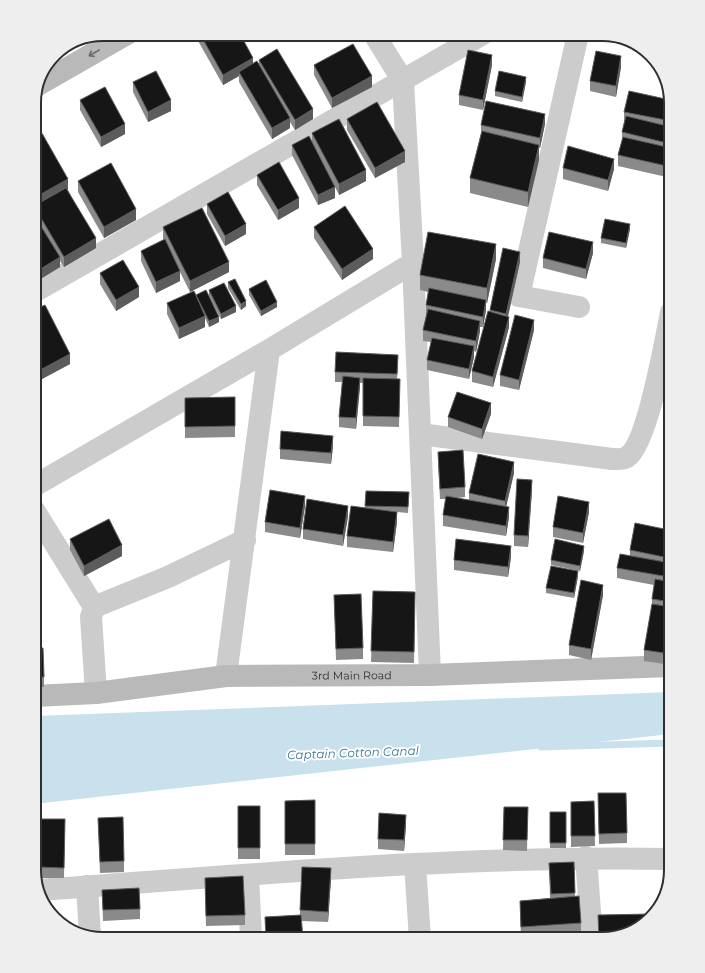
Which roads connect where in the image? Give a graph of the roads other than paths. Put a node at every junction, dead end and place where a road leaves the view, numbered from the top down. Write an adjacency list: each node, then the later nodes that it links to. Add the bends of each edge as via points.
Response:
1 (115, 41): 5 (street, one-way to 5)
2 (378, 41): 6 (street)
3 (470, 41): 6 (street)
4 (576, 41): 9 (street, via 519,296)
5 (45, 81)
6 (403, 81): 7 (street); 8 (street)
7 (413, 263): 11 (street); 12 (street)
8 (41, 288)
9 (579, 307)
10 (664, 346): 12 (street, via 652,403 633,452 626,458 612,459)
11 (269, 350): 13 (street); 15 (street)
12 (420, 434): 18 (street)
13 (41, 482)
14 (41, 521): 16 (street)
15 (245, 540): 16 (street, via 168,577); 19 (street)
16 (94, 607): 20 (street, via 91,617)
17 (664, 666): 18 (street, 3rd Main Road)
18 (430, 674): 19 (street, 3rd Main Road)
19 (226, 676): 20 (street, 3rd Main Road)
20 (96, 693): 21 (street, 3rd Main Road)
21 (41, 696)
22 (586, 857): 23 (street); 24 (street); 31 (street)
23 (664, 858)
24 (416, 864): 25 (street); 30 (street)
25 (248, 875): 26 (street); 29 (street)
26 (87, 886): 27 (street); 28 (street)
27 (44, 890)
28 (90, 931)
29 (251, 932)
30 (420, 932)
31 (591, 932)

